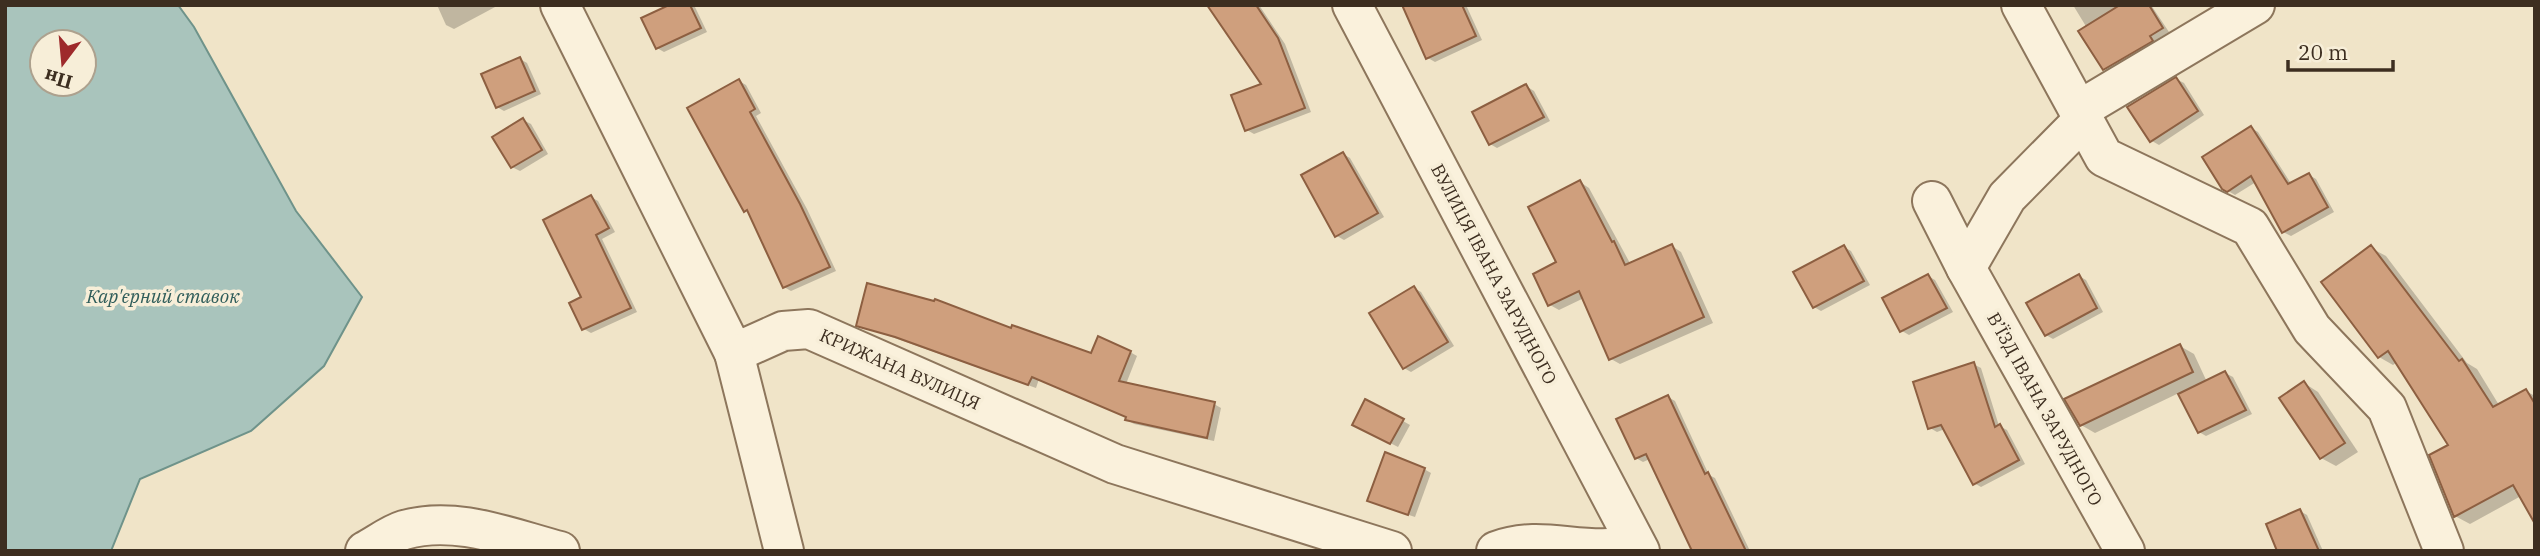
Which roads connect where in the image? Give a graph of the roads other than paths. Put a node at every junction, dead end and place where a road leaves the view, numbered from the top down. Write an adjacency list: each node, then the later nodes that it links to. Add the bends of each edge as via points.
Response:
1 (561, 5): 8 (street)
2 (1352, 5): 9 (street, ВУЛИЦЯ ІВАНА ЗАРУДНОГО)
3 (2021, 5): 5 (street)
4 (2255, 5): 5 (street)
5 (2081, 115): 7 (street, via 2007,197); 16 (street, via 2104,157 2250,227 2312,328 2387,408)
6 (1932, 201): 7 (street, В’ЇЗД ІВАНА ЗАРУДНОГО)
7 (1966, 268): 15 (street, В’ЇЗД ІВАНА ЗАРУДНОГО)
8 (734, 353): 12 (street); 13 (street, КРИЖАНА ВУЛИЦЯ, via 783,331 809,328 1115,464)
9 (1638, 547): 14 (street, via 1542,542)
10 (365, 551): 11 (street, via 401,531 440,525 468,527)
11 (560, 551)
12 (784, 551)
13 (1392, 551)
14 (1496, 551)
15 (2125, 551)
16 (2444, 551)

